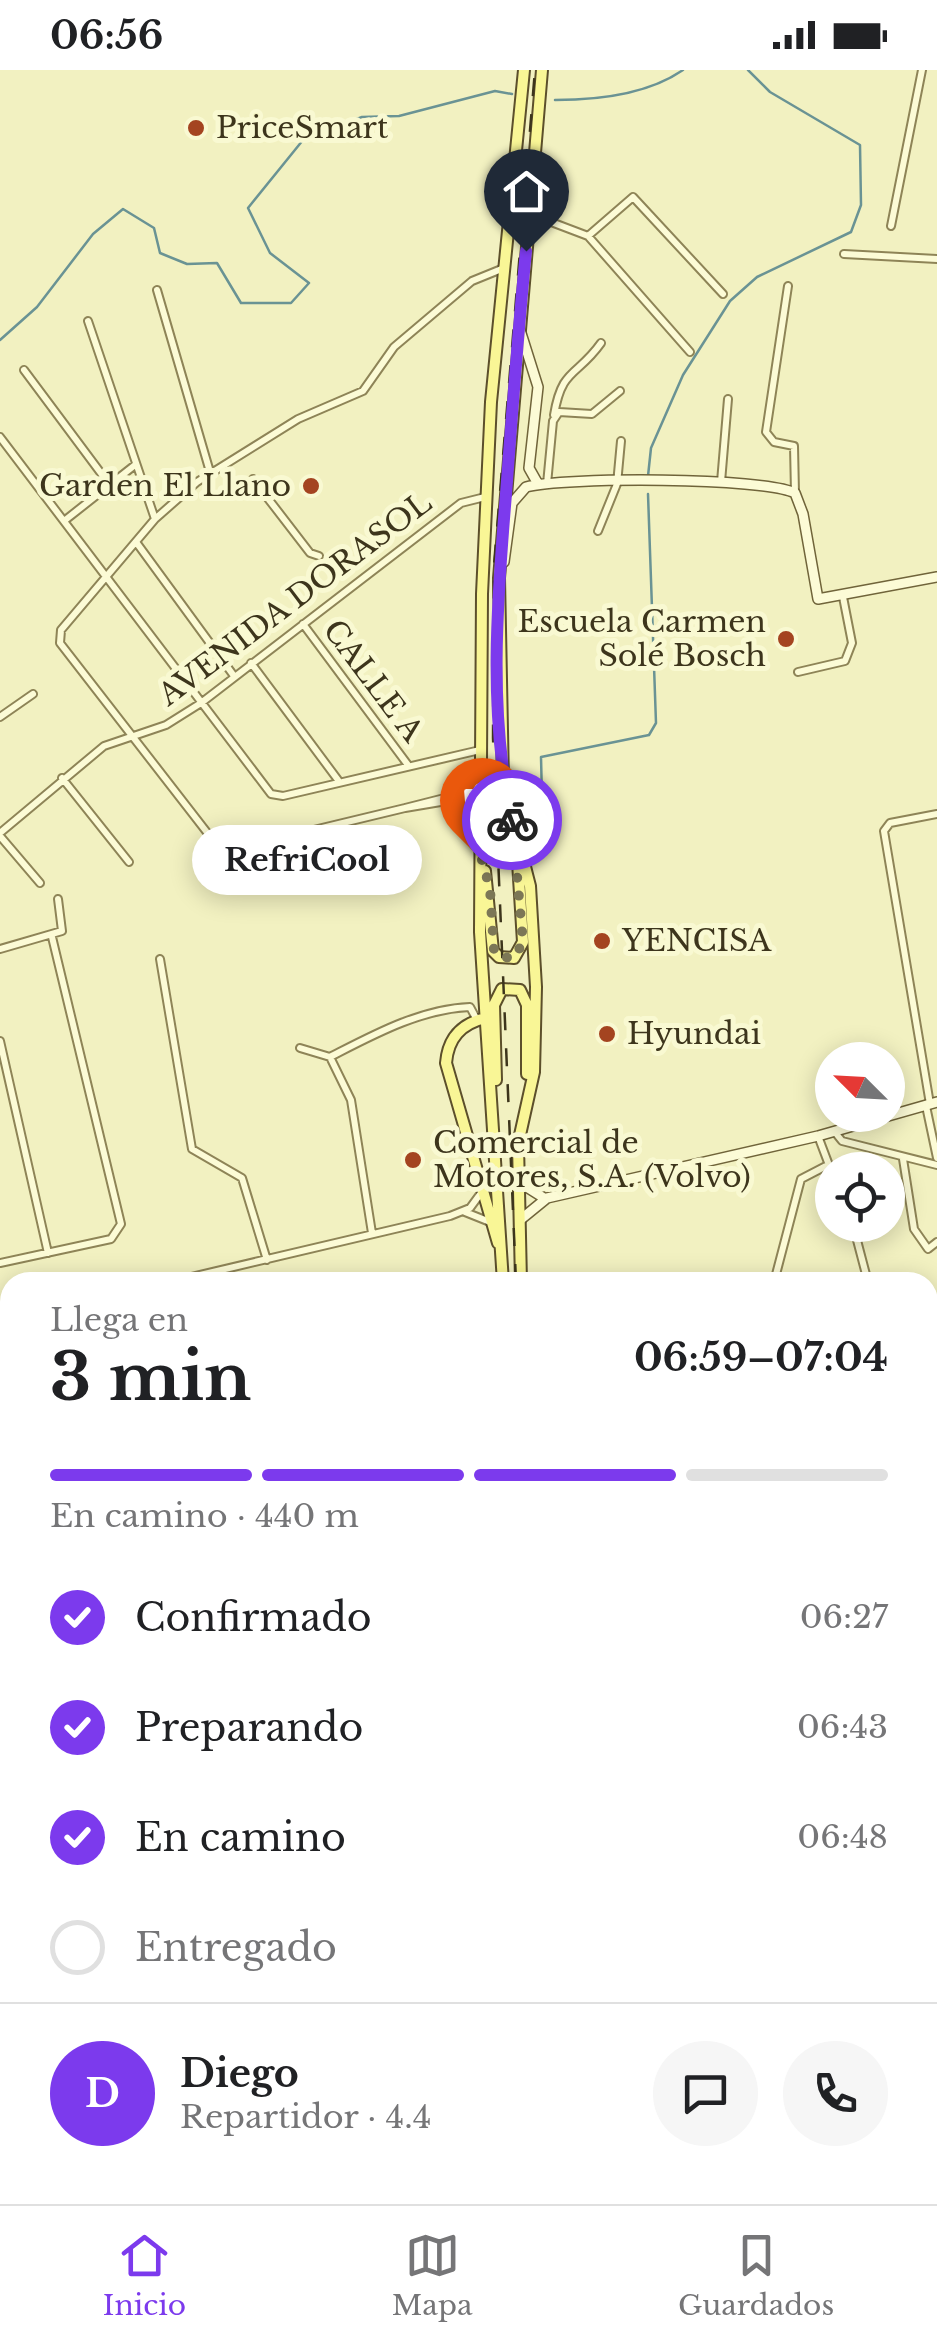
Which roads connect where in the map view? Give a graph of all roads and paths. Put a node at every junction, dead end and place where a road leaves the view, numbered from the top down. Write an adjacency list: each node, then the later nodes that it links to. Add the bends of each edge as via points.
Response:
1 (524, 70): 9 (main road)
2 (542, 70): 4 (main road)
3 (922, 70): 5 (street)
4 (529, 214): 6 (street); 14 (main road)
5 (891, 226)
6 (588, 236): 12 (street, via 633,197); 16 (street)
7 (844, 254): 8 (street)
8 (937, 259)
9 (505, 268): 24 (street, via 472,281 412,331 363,391 298,419); 31 (main road)
10 (788, 286): 30 (street, via 766,432 774,442 794,446)
11 (157, 290): 24 (street)
12 (724, 294)
13 (88, 321): 23 (street)
14 (519, 326): 28 (street, via 538,388 530,468); 39 (main road)
15 (601, 343): 20 (street, via 558,388)
16 (690, 352)
17 (24, 370): 27 (street)
18 (620, 391): 20 (street, via 592,414 559,412)
19 (728, 399): 26 (street)
20 (553, 421): 28 (street)
21 (0, 437): 33 (street)
22 (621, 441): 29 (street)
23 (134, 465): 27 (street); 32 (street)
24 (210, 472): 32 (street)
25 (253, 479): 36 (street)
26 (721, 483): 29 (street); 30 (street)
27 (109, 484): 33 (street)
28 (542, 484): 29 (street); 39 (street, via 520,491 512,503)
29 (617, 484): 34 (street)
30 (795, 493): 40 (street, via 815,596)
31 (484, 497): 41 (street, AVENIDA DORASOL, via 461,504); 49 (main road)
32 (155, 520): 35 (street)
33 (64, 521): 37 (street)
34 (598, 530)
35 (136, 542): 37 (street); 44 (street)
36 (319, 556)
37 (108, 576): 46 (street); 48 (street, via 59,634 60,644)
38 (937, 577): 40 (street)
39 (499, 578): 57 (main road, via 503,781)
40 (843, 597): 43 (street, via 852,643 845,661)
41 (303, 624): 42 (street, AVENIDA DORASOL); 50 (street, CALLE A)
42 (251, 664): 44 (street, AVENIDA DORASOL); 52 (street)
43 (798, 672)
44 (234, 676): 46 (street, AVENIDA DORASOL)
45 (33, 694): 47 (street)
46 (200, 702): 48 (street, AVENIDA DORASOL, via 166,725); 52 (street, via 271,794)
47 (0, 717)
48 (130, 735): 51 (street, AVENIDA DORASOL); 56 (street)
49 (480, 750): 50 (street); 53 (main road)
50 (408, 764): 52 (street)
51 (62, 778): 55 (street, AVENIDA DORASOL); 60 (street)
52 (338, 780)
53 (482, 792): 58 (street); 59 (main road)
54 (937, 814): 70 (street, via 884,831)
55 (0, 834): 61 (street)
56 (209, 836)
57 (516, 838): 59 (main road, via 523,942 514,958 494,951); 71 (main road, via 530,886 536,987)
58 (202, 856)
59 (482, 860): 66 (main road)
60 (129, 862)
61 (40, 883)
62 (58, 899): 63 (street, via 64,926)
63 (52, 937): 64 (street); 91 (street, via 122,1218 111,1239)
64 (0, 949)
65 (160, 958): 93 (street, via 192,1149 242,1178)
66 (481, 1019): 69 (street, via 470,1008 454,1008 394,1025); 73 (main road); 83 (main road, via 455,1036 446,1063)
67 (0, 1041): 91 (street)
68 (300, 1048): 69 (street)
69 (330, 1056): 88 (street, via 351,1100)
70 (931, 1104): 72 (street); 79 (street)
71 (527, 1105): 73 (main road, via 527,1005 511,987 502,989 494,1006); 82 (main road)
72 (905, 1112)
73 (494, 1128): 92 (main road)
74 (834, 1132): 75 (street); 77 (street)
75 (818, 1136): 76 (street); 84 (street)
76 (824, 1152)
77 (879, 1152)
78 (905, 1159): 79 (street)
79 (937, 1162)
80 (815, 1174): 98 (street, via 801,1179)
81 (905, 1176): 90 (street, via 914,1229 928,1249)
82 (517, 1181): 84 (street); 87 (main road)
83 (482, 1190): 85 (street); 86 (main road)
84 (547, 1198): 87 (street)
85 (464, 1212): 86 (street); 88 (street)
86 (491, 1224): 92 (main road)
87 (518, 1224): 97 (main road)
88 (372, 1233): 93 (street)
89 (857, 1242): 99 (street)
90 (937, 1242)
91 (48, 1253): 94 (street)
92 (502, 1253): 96 (main road)
93 (266, 1260): 95 (street)
94 (0, 1263)
95 (221, 1272)
96 (503, 1272)
97 (520, 1272)
98 (777, 1272)
99 (865, 1272)

